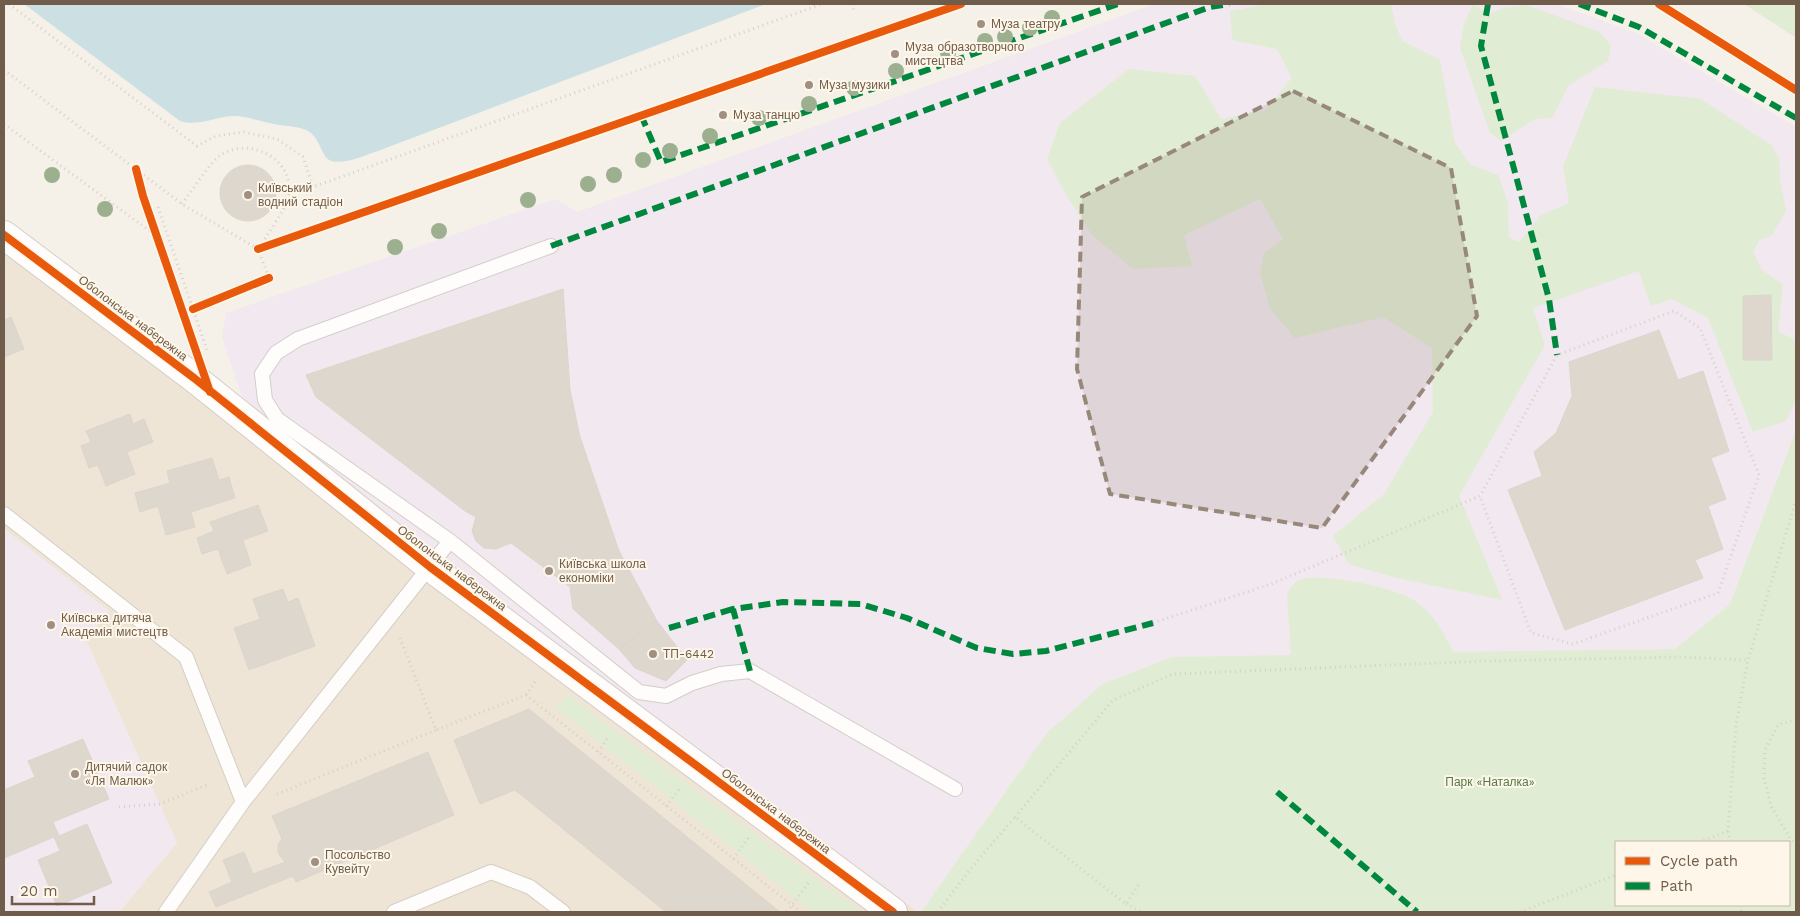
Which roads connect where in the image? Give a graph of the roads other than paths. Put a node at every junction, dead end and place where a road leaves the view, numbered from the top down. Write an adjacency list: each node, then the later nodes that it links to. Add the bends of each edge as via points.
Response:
1 (4, 235): 5 (street, Оболонська набережна, via 194,378)
2 (551, 246): 4 (lane, via 298,340 276,353 262,374 265,400 277,420)
3 (4, 514): 7 (lane, via 186,657)
4 (450, 541): 5 (lane); 6 (lane, via 640,692 666,696 692,683 750,671)
5 (430, 567): 7 (lane); 11 (street, Оболонська набережна)
6 (956, 790)
7 (244, 802): 8 (lane)
8 (166, 912)
9 (394, 912): 10 (lane, via 491,872 530,887)
10 (563, 912)
11 (893, 912)

